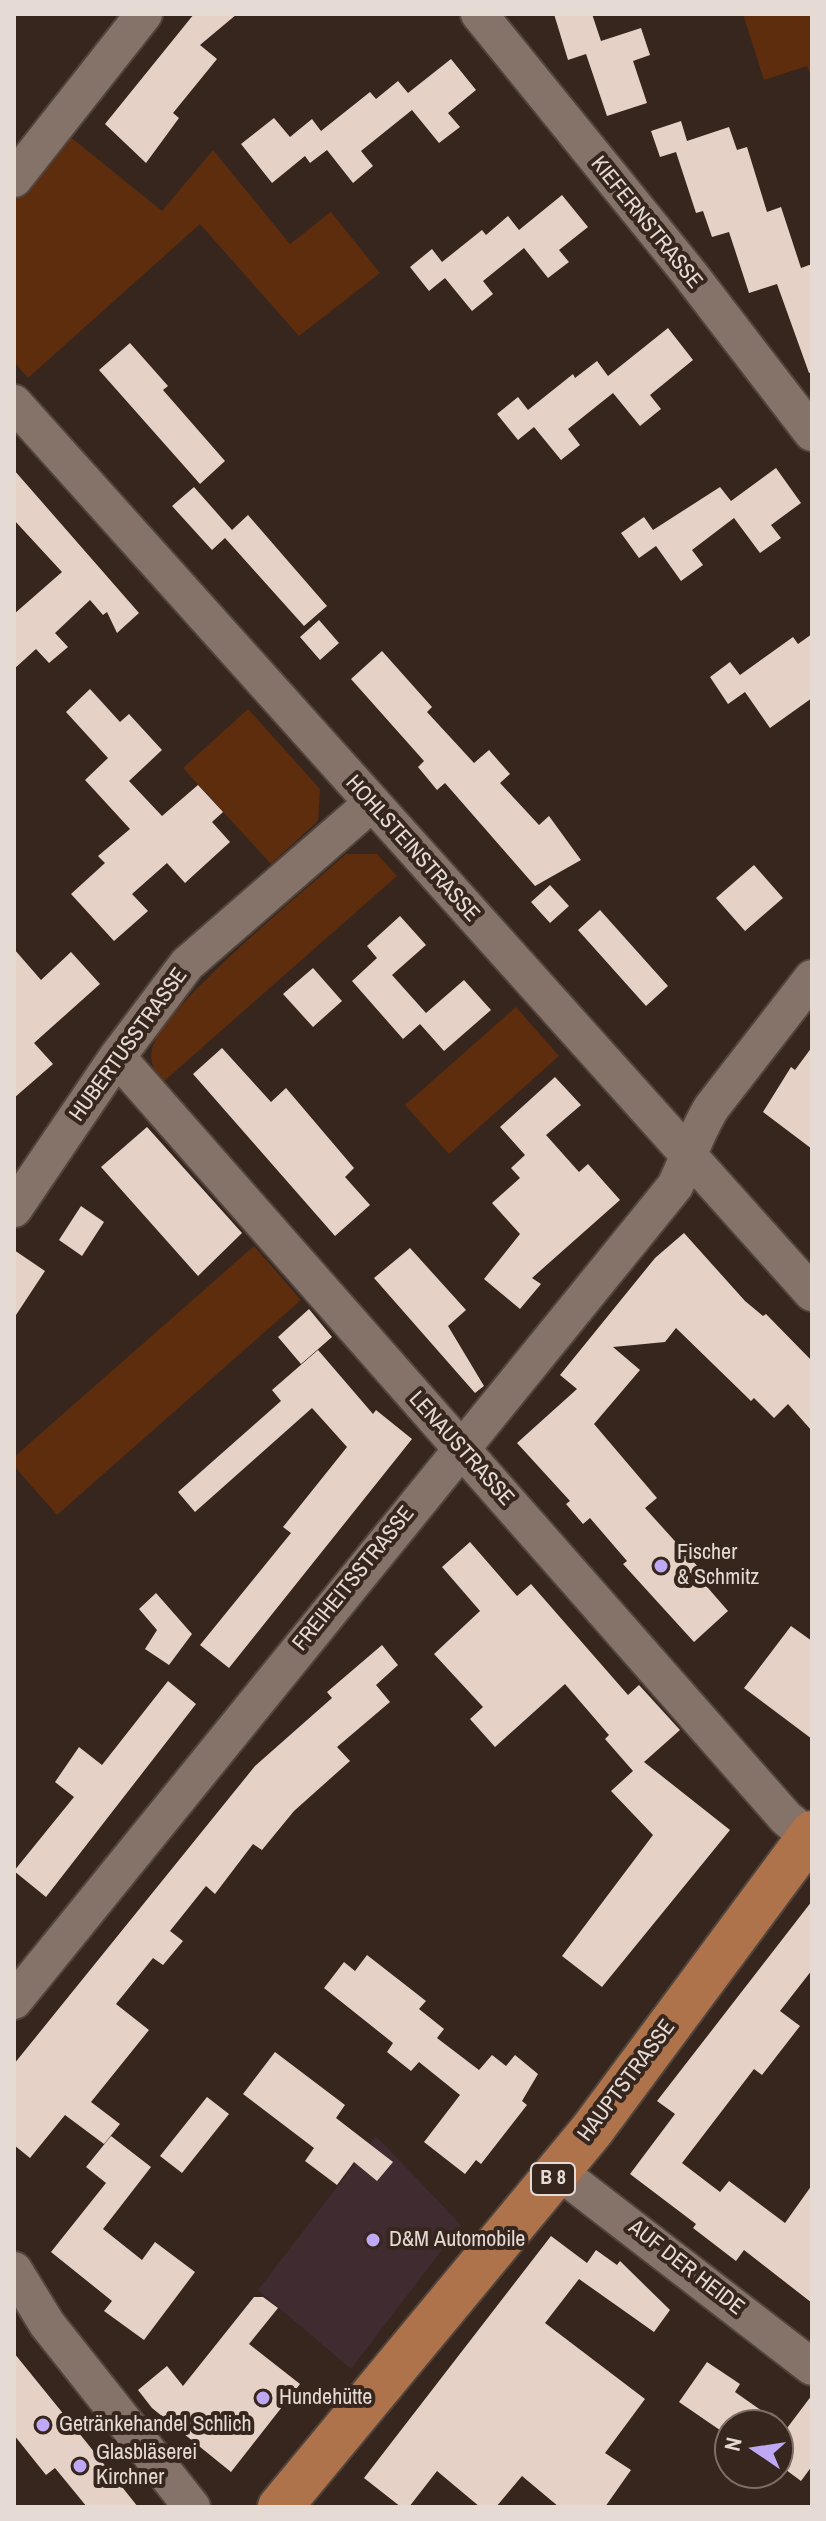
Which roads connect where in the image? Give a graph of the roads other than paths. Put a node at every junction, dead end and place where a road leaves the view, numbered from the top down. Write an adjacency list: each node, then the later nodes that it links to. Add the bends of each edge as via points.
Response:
1 (144, 14): 3 (street)
2 (479, 14): 5 (street, KIEFERNSTRASSE)
3 (14, 179)
4 (14, 403): 6 (street, HOHLSTEINSTRASSE)
5 (812, 433)
6 (371, 804): 8 (street, HUBERTUSSTRASSE, via 187,964); 9 (street, HOHLSTEINSTRASSE)
7 (812, 978): 9 (street, via 712,1107 698,1129)
8 (117, 1057): 10 (street, HUBERTUSSTRASSE); 12 (street, LENAUSTRASSE)
9 (691, 1155): 11 (street, HOHLSTEINSTRASSE); 12 (street, FREIHEITSSTRASSE, via 675,1186)
10 (14, 1209)
11 (812, 1293)
12 (460, 1448): 13 (street, LENAUSTRASSE, via 786,1818); 14 (street, FREIHEITSSTRASSE)
13 (810, 1835): 15 (main road, HAUPTSTRASSE / B 8)
14 (14, 2001)
15 (558, 2171): 17 (street, AUF DER HEIDE); 19 (main road, HAUPTSTRASSE / B 8)
16 (14, 2270): 18 (street, via 47,2324)
17 (812, 2367)
18 (192, 2507)
19 (280, 2507)

